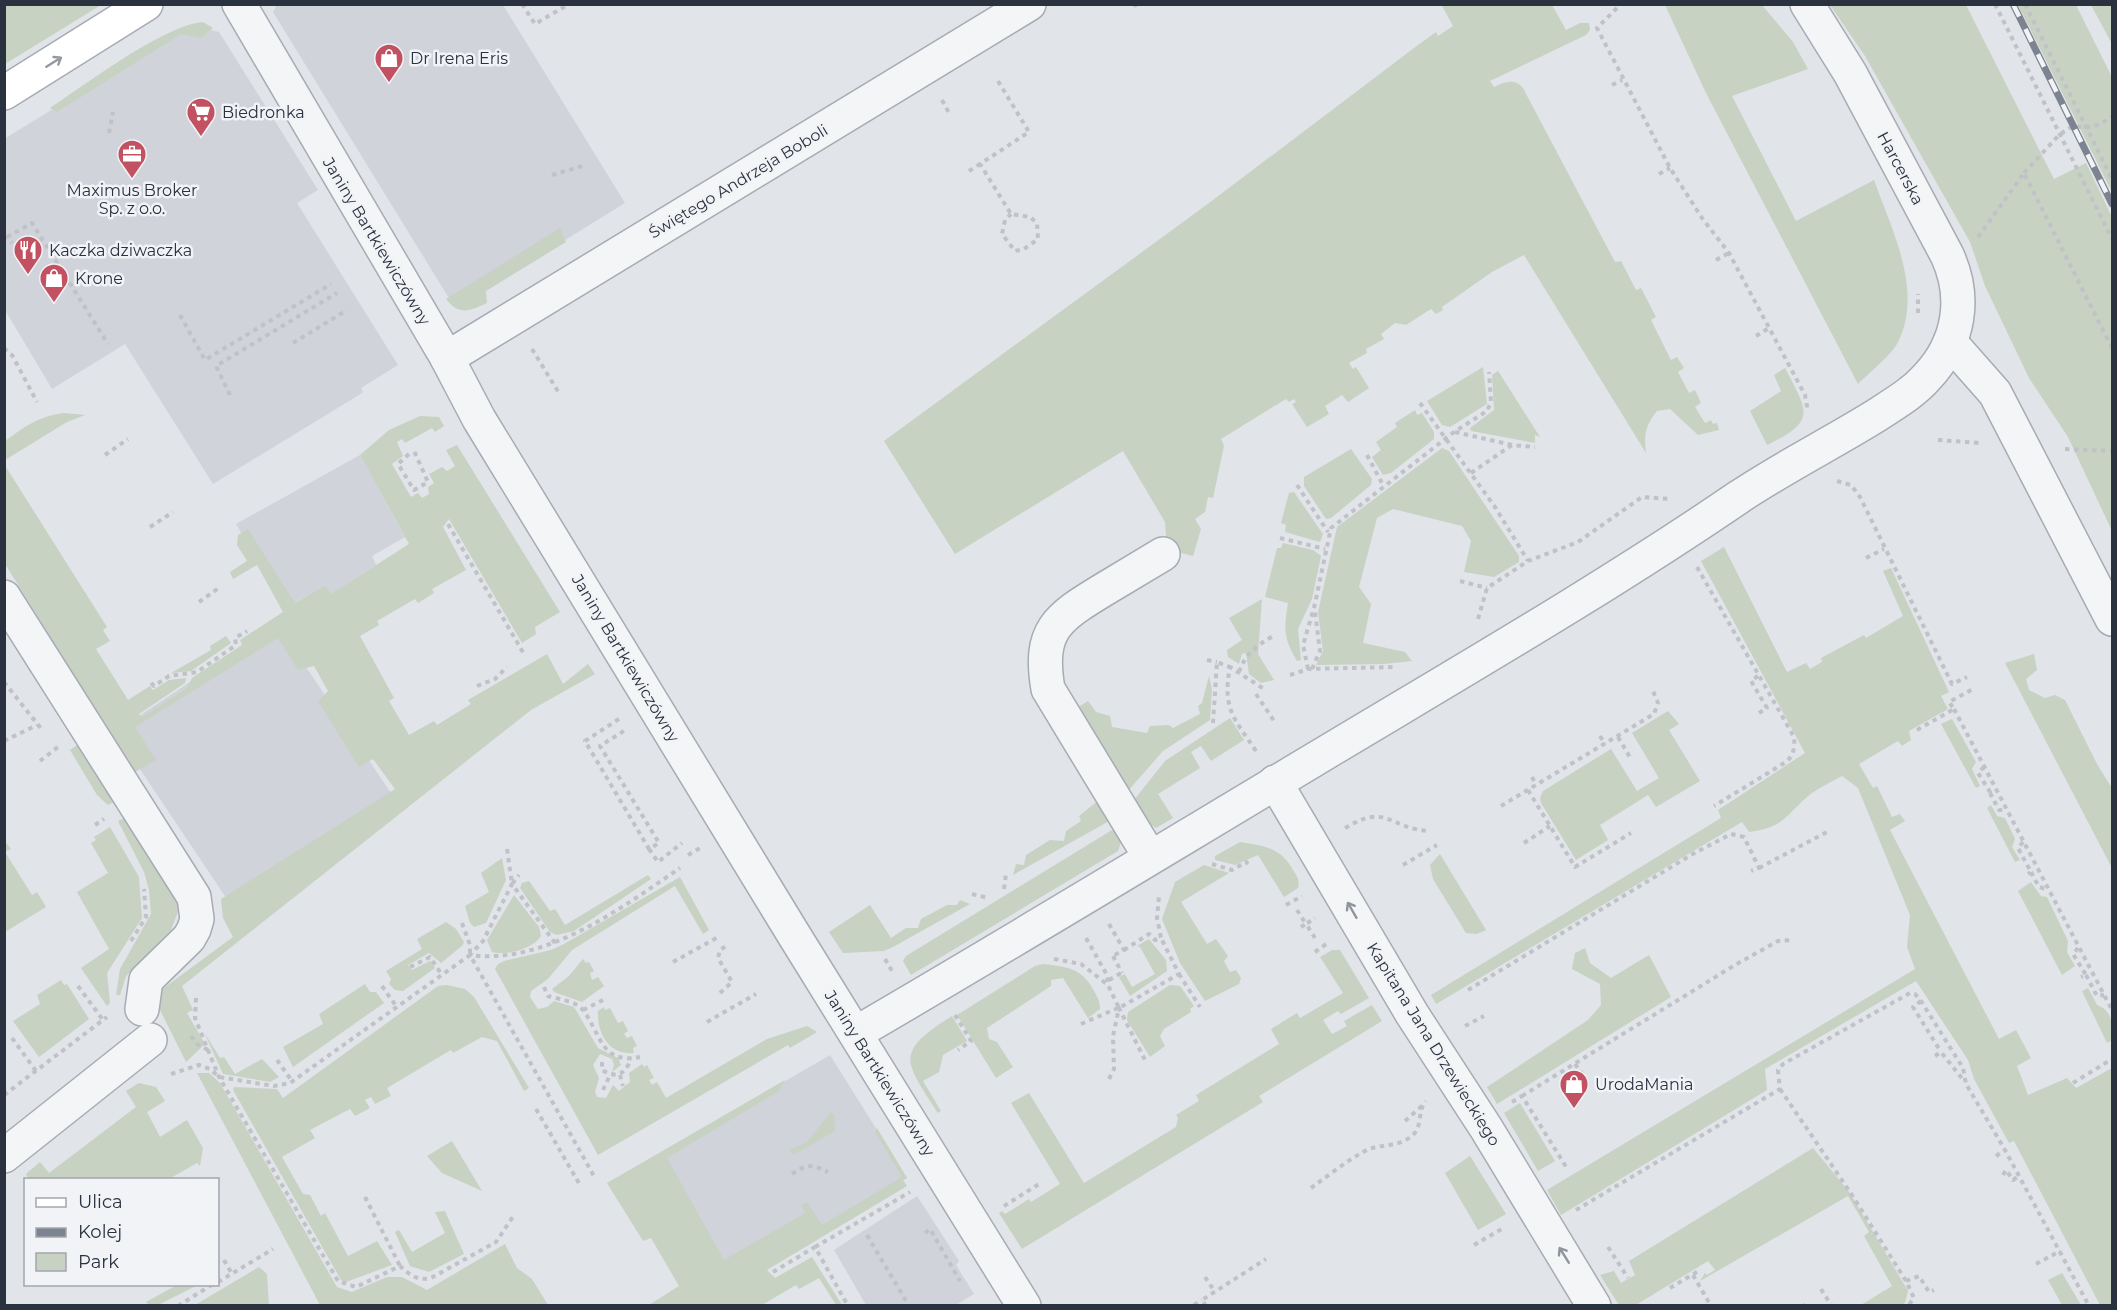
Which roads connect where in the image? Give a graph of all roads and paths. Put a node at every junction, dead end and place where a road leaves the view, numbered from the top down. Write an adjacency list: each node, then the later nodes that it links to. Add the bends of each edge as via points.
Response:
1 (146, 4): 13 (main road, one-way to 1)
2 (238, 4): 50 (street, Janiny Bartkiewiczówny)
3 (522, 4): 4 (path, via 535,24)
4 (569, 4)
5 (1029, 4): 50 (street, Świętego Andrzeja Boboli)
6 (1807, 4): 44 (street, Harcerska, via 1850,73 1954,270 1959,308)
7 (1995, 4): 20 (path)
8 (2025, 4): 18 (path)
9 (1617, 8): 10 (path, via 1597,28)
10 (1622, 80): 12 (path); 23 (path)
11 (998, 81): 21 (path, via 1029,132)
12 (1612, 85)
13 (4, 93)
14 (941, 98): 16 (path)
15 (113, 112): 19 (path)
16 (949, 113)
17 (2112, 116): 18 (path)
18 (2087, 129): 20 (path, via 2073,126); 28 (path)
19 (109, 133)
20 (2059, 135): 25 (path); 31 (path)
21 (980, 164): 24 (path); 29 (path)
22 (586, 165): 27 (path)
23 (1670, 168): 26 (path); 34 (path)
24 (969, 171)
25 (2024, 173): 33 (path); 48 (path)
26 (1659, 174)
27 (552, 175)
28 (2112, 179)
29 (1011, 214): 29 (path, via 1030,217 1037,223 1038,239 1024,249 1015,251 1002,234 1005,220)
30 (6, 237): 32 (path); 46 (path, via 32,223)
31 (2112, 239)
32 (12, 243)
33 (1971, 246)
34 (1729, 253): 35 (path); 42 (path)
35 (1716, 260)
36 (331, 284): 40 (path, via 205,360)
37 (1917, 284): 41 (path)
38 (336, 293): 53 (path, via 216,366)
39 (347, 310): 45 (path)
40 (180, 315)
41 (1915, 324)
42 (1769, 327): 43 (path); 56 (path)
43 (1756, 336)
44 (1950, 342): 90 (street, via 1995,393); 130 (street, Harcerska, via 1937,367 1913,392 1770,476 1585,597)
45 (293, 343)
46 (108, 344)
47 (4, 348): 54 (path, via 12,355)
48 (2112, 348)
49 (532, 350): 52 (path)
50 (447, 358): 209 (street, Janiny Bartkiewiczówny, via 479,419)
51 (1490, 372): 57 (path, via 1490,407)
52 (559, 393)
53 (230, 395)
54 (37, 402)
55 (1420, 403): 58 (path)
56 (1808, 405)
57 (1454, 432): 58 (path); 60 (path)
58 (1446, 438): 68 (path); 70 (path)
59 (128, 439): 66 (path)
60 (1512, 445): 61 (path); 68 (path)
61 (1535, 447)
62 (2062, 448): 64 (path)
63 (414, 451): 65 (path, via 428,482 414,490 398,464)
64 (2112, 451)
65 (409, 454)
66 (105, 455)
67 (1366, 455): 70 (path)
68 (1471, 473): 82 (path)
69 (1297, 485): 76 (path)
70 (1383, 485): 76 (path, via 1335,522)
71 (1851, 485): 79 (path)
72 (1681, 499): 82 (path, via 1642,497 1578,542)
73 (173, 512): 75 (path)
74 (448, 524): 94 (path)
75 (150, 527)
76 (1329, 532): 78 (path)
77 (1281, 538): 78 (path)
78 (1325, 549): 89 (path)
79 (1884, 549): 81 (path); 104 (path, via 1952,684)
80 (1163, 554): 147 (street, via 1065,614 1053,630 1044,668 1048,689)
81 (1866, 558)
82 (1528, 561): 86 (path)
83 (1695, 564): 103 (path)
84 (1460, 581): 86 (path)
85 (220, 587): 88 (path)
86 (1487, 588): 91 (path)
87 (4, 597): 195 (street, via 194,897 194,929 146,980)
88 (199, 602)
89 (1314, 608): 100 (path, via 1303,645); 100 (path, via 1320,651)
90 (2112, 619)
91 (1477, 622)
92 (247, 631): 106 (path, via 235,638 236,645 197,672 170,676 154,686)
93 (1273, 636): 101 (path, via 1252,648)
94 (524, 654)
95 (1208, 660): 96 (path)
96 (1217, 662): 99 (path); 116 (path)
97 (1407, 665): 100 (path, via 1387,669)
98 (507, 667): 107 (path, via 495,679)
99 (1230, 667): 101 (path); 130 (path, via 1228,706)
100 (1310, 669): 102 (path)
101 (1239, 672): 108 (path)
102 (1290, 675)
103 (1758, 676): 113 (path, via 1751,681 1767,708); 134 (path, via 1794,737 1794,750 1786,762)
104 (1967, 677)
105 (4, 682): 117 (path)
106 (151, 683)
107 (477, 686)
108 (1264, 689)
109 (1973, 689): 112 (path, via 1949,702)
110 (1653, 691): 122 (path, via 1658,700 1657,710)
111 (1256, 694): 115 (path)
112 (1954, 709): 119 (path); 128 (path)
113 (1759, 713)
114 (628, 714): 146 (path, via 585,741)
115 (1274, 721)
116 (1213, 723)
117 (37, 725): 120 (path); 124 (path)
118 (633, 725): 146 (path, via 600,746 659,843)
119 (1917, 730)
120 (45, 732)
121 (1600, 736): 125 (path)
122 (1618, 737): 125 (path); 127 (path)
123 (52, 739): 126 (path)
124 (4, 741)
125 (1605, 744): 131 (path)
126 (66, 754)
127 (1631, 759)
128 (1984, 767): 135 (path); 135 (path, via 1978,773 1988,794 1999,810)
129 (1532, 777): 131 (path)
130 (1275, 782): 147 (street, Harcerska); 294 (street, Kapitana Jana Drzewieckiego, one-way to 130, via 1412,1014)
131 (1536, 785): 132 (path)
132 (1528, 790): 133 (path); 136 (path)
133 (1501, 806)
134 (1714, 806)
135 (2006, 810): 141 (path)
136 (1550, 825): 139 (path, via 1575,867); 143 (path)
137 (1344, 830): 138 (path, via 1370,816 1382,816 1418,831)
138 (1428, 831)
139 (1631, 832)
140 (1827, 832): 152 (path)
141 (2023, 842): 159 (path); 159 (path, via 2018,849 2029,873 2039,887)
142 (682, 843): 146 (path, via 658,862)
143 (1524, 843)
144 (1437, 844): 150 (path)
145 (507, 849): 156 (path)
146 (650, 849)
147 (1150, 857): 209 (street, Harcerska)
148 (1206, 862): 149 (path, via 1232,870)
149 (1248, 864)
150 (1403, 865)
151 (680, 868): 171 (path)
152 (1759, 868): 153 (path); 188 (path, via 1744,837 1731,834)
153 (1751, 871)
154 (1006, 874): 158 (path)
155 (519, 875): 156 (path)
156 (512, 884): 171 (path); 176 (path, via 483,941)
157 (144, 885): 173 (path, via 146,917)
158 (1004, 889)
159 (2047, 890): 174 (path)
160 (972, 894): 161 (path)
161 (988, 898)
162 (1156, 907): 169 (path)
163 (1297, 910): 166 (path, via 1306,924)
164 (1105, 915): 175 (path)
165 (462, 923): 176 (path)
166 (1299, 928)
167 (1082, 929): 184 (path)
168 (720, 936): 178 (path)
169 (1161, 938): 175 (path, via 1155,940 1149,934); 182 (path)
170 (1793, 940): 179 (path, via 1778,941)
171 (555, 943): 176 (path, via 511,956)
172 (726, 946): 189 (path, via 718,958 732,982)
173 (127, 948)
174 (2078, 948): 191 (path); 191 (path, via 2073,954 2083,976 2097,996)
175 (1124, 950): 184 (path, via 1112,956 1123,972)
176 (470, 955): 183 (path); 252 (path)
177 (1070, 960): 184 (path)
178 (673, 962)
179 (1735, 965): 181 (path); 202 (path)
180 (410, 968): 183 (path, via 430,957)
181 (1738, 971)
182 (1179, 974): 197 (path); 199 (path)
183 (442, 975): 196 (path)
184 (1108, 982): 199 (path)
185 (78, 986): 205 (path)
186 (382, 986): 196 (path)
187 (544, 987): 200 (path, via 548,996)
188 (1468, 990)
189 (720, 993)
190 (756, 994): 206 (path)
191 (2104, 995): 201 (path)
192 (196, 998): 214 (path, via 195,1018)
193 (603, 1000): 200 (path)
194 (1921, 1000): 215 (path, via 1912,1007); 233 (path, via 1963,1068); 235 (path, via 1916,994 1901,995 1783,1064 1778,1070)
195 (142, 1001): 205 (path)
196 (396, 1006): 231 (path)
197 (1200, 1007)
198 (951, 1008): 213 (path, via 971,1041)
199 (1119, 1008): 208 (path); 222 (path); 230 (path, via 1113,1042 1114,1069)
200 (583, 1010): 218 (path, via 609,1052)
201 (2112, 1010)
202 (1652, 1015): 207 (path); 223 (path)
203 (1484, 1016): 204 (path, via 1466,1027)
204 (1461, 1018)
205 (103, 1020): 224 (path)
206 (707, 1022)
207 (1657, 1022)
208 (1081, 1024)
209 (856, 1033): 288 (street, Janiny Bartkiewiczówny)
210 (191, 1036): 214 (path)
211 (12, 1038): 224 (path)
212 (150, 1040): 245 (street)
213 (958, 1050)
214 (208, 1051): 228 (path)
215 (1941, 1052): 216 (path); 233 (path)
216 (1935, 1056)
217 (640, 1057): 218 (path)
218 (631, 1059): 227 (path, via 627,1071)
219 (2112, 1059): 232 (path)
220 (277, 1060): 231 (path)
221 (602, 1062): 226 (path, via 602,1070)
222 (1146, 1062)
223 (1575, 1064): 229 (path); 239 (path)
224 (36, 1071): 238 (path)
225 (171, 1074): 228 (path, via 199,1065)
226 (610, 1075): 227 (path); 236 (path)
227 (620, 1075): 234 (path)
228 (219, 1077): 231 (path, via 274,1086); 272 (path, via 338,1281 356,1287)
229 (1585, 1078)
230 (1109, 1079)
231 (292, 1081)
232 (2073, 1083)
233 (1966, 1084): 244 (path)
234 (623, 1086)
235 (1780, 1089): 260 (path); 281 (path)
236 (603, 1090)
237 (1432, 1094): 240 (path)
238 (4, 1095)
239 (1522, 1096): 241 (path); 247 (path)
240 (1422, 1105): 243 (path); 256 (path, via 1419,1126 1412,1136 1396,1144 1368,1149)
241 (1508, 1105)
242 (536, 1109): 254 (path)
243 (1406, 1121)
244 (2005, 1150): 246 (path); 251 (path)
245 (4, 1156)
246 (1996, 1156)
247 (1568, 1170)
248 (828, 1172): 249 (path, via 812,1164)
249 (792, 1174)
250 (2003, 1175): 251 (path, via 2006,1170 2013,1180)
251 (2019, 1176): 268 (path)
252 (595, 1178)
253 (1039, 1184): 258 (path)
254 (580, 1185)
255 (920, 1186): 265 (path)
256 (1311, 1188)
257 (365, 1197): 272 (path)
258 (1002, 1207)
259 (514, 1215): 272 (path, via 496,1242 431,1278 410,1276)
260 (1565, 1216)
261 (1512, 1223): 264 (path)
262 (925, 1233): 280 (path, via 930,1229)
263 (867, 1235): 291 (path)
264 (1474, 1245)
265 (815, 1247): 274 (path); 290 (path)
266 (1608, 1247): 278 (path)
267 (273, 1249): 275 (path)
268 (2060, 1251): 271 (path); 298 (path)
269 (1266, 1259): 286 (path)
270 (224, 1260): 275 (path)
271 (2036, 1264)
272 (400, 1266)
273 (1700, 1270): 276 (path)
274 (773, 1272)
275 (232, 1274): 279 (path)
276 (1693, 1275): 283 (path); 295 (path)
277 (1205, 1277): 286 (path)
278 (1628, 1278)
279 (219, 1281)
280 (960, 1281)
281 (1906, 1281): 285 (path, via 1919,1276 1929,1292); 297 (path, via 1914,1299)
282 (210, 1286): 289 (path)
283 (1670, 1288)
284 (1821, 1289): 296 (path)
285 (1934, 1290)
286 (1215, 1292): 287 (path)
287 (1203, 1300): 292 (path); 293 (path)
288 (1012, 1301)
289 (178, 1305)
290 (848, 1305)
291 (909, 1305)
292 (1194, 1305)
293 (1206, 1305)
294 (1594, 1305)
295 (1711, 1305)
296 (1831, 1305)
297 (1908, 1305)
298 (2089, 1305)

